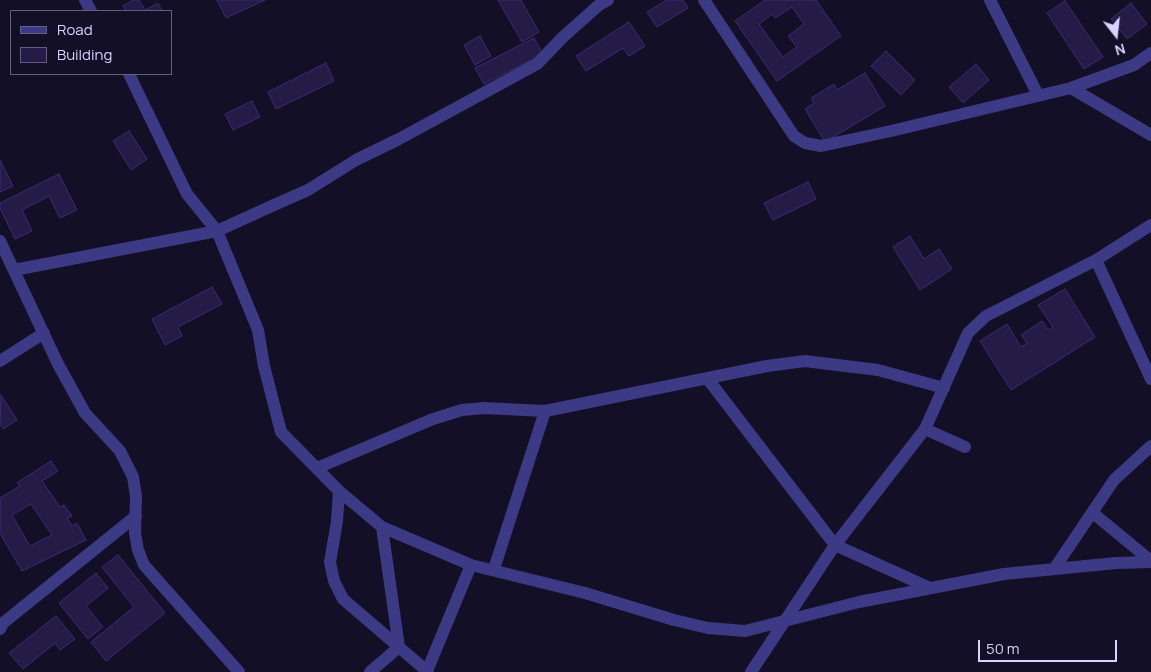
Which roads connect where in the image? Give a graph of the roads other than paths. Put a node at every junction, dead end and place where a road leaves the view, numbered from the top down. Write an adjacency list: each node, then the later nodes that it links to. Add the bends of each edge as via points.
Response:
1 (704, 0): 7 (street, via 794,136 805,143 821,146)
2 (990, 0): 7 (street)
3 (598, 2): 10 (street, via 537,64 356,160 308,190)
4 (1151, 53): 6 (street, via 1134,65)
5 (129, 75): 10 (street, via 187,194)
6 (1071, 88): 7 (street); 8 (street)
7 (1038, 96)
8 (1151, 135)
9 (1151, 225): 12 (street)
10 (217, 231): 13 (street); 23 (street, via 258,330 281,432)
11 (0, 241): 13 (street)
12 (1096, 260): 17 (street); 18 (street, via 986,316 968,333)
13 (14, 270): 14 (street)
14 (44, 333): 15 (street); 26 (street, via 85,412 124,457 133,477)
15 (0, 361)
16 (707, 378): 18 (street, via 805,361 878,370); 19 (street); 28 (street)
17 (1151, 379)
18 (944, 388): 20 (street)
19 (545, 411): 23 (street, via 462,410); 31 (street)
20 (925, 429): 22 (street); 28 (street)
21 (1151, 446): 25 (street, via 1114,480)
22 (965, 447)
23 (317, 468): 24 (street)
24 (339, 491): 27 (street); 36 (street, via 330,562 334,581 343,599)
25 (1093, 513): 29 (street); 32 (street)
26 (136, 516): 35 (street, via 3,623); 37 (street, via 135,533 144,565)
27 (382, 527): 30 (street); 36 (street)
28 (835, 545): 33 (street); 34 (street)
29 (1151, 562): 32 (street)
30 (471, 565): 31 (street); 39 (street)
31 (494, 569): 34 (street, via 708,628 745,631)
32 (1054, 569): 33 (street, via 1004,574)
33 (930, 588): 34 (street)
34 (785, 621): 40 (street)
35 (0, 629)
36 (399, 647): 38 (street); 39 (street)
37 (239, 672)
38 (370, 672)
39 (428, 672)
40 (751, 672)

